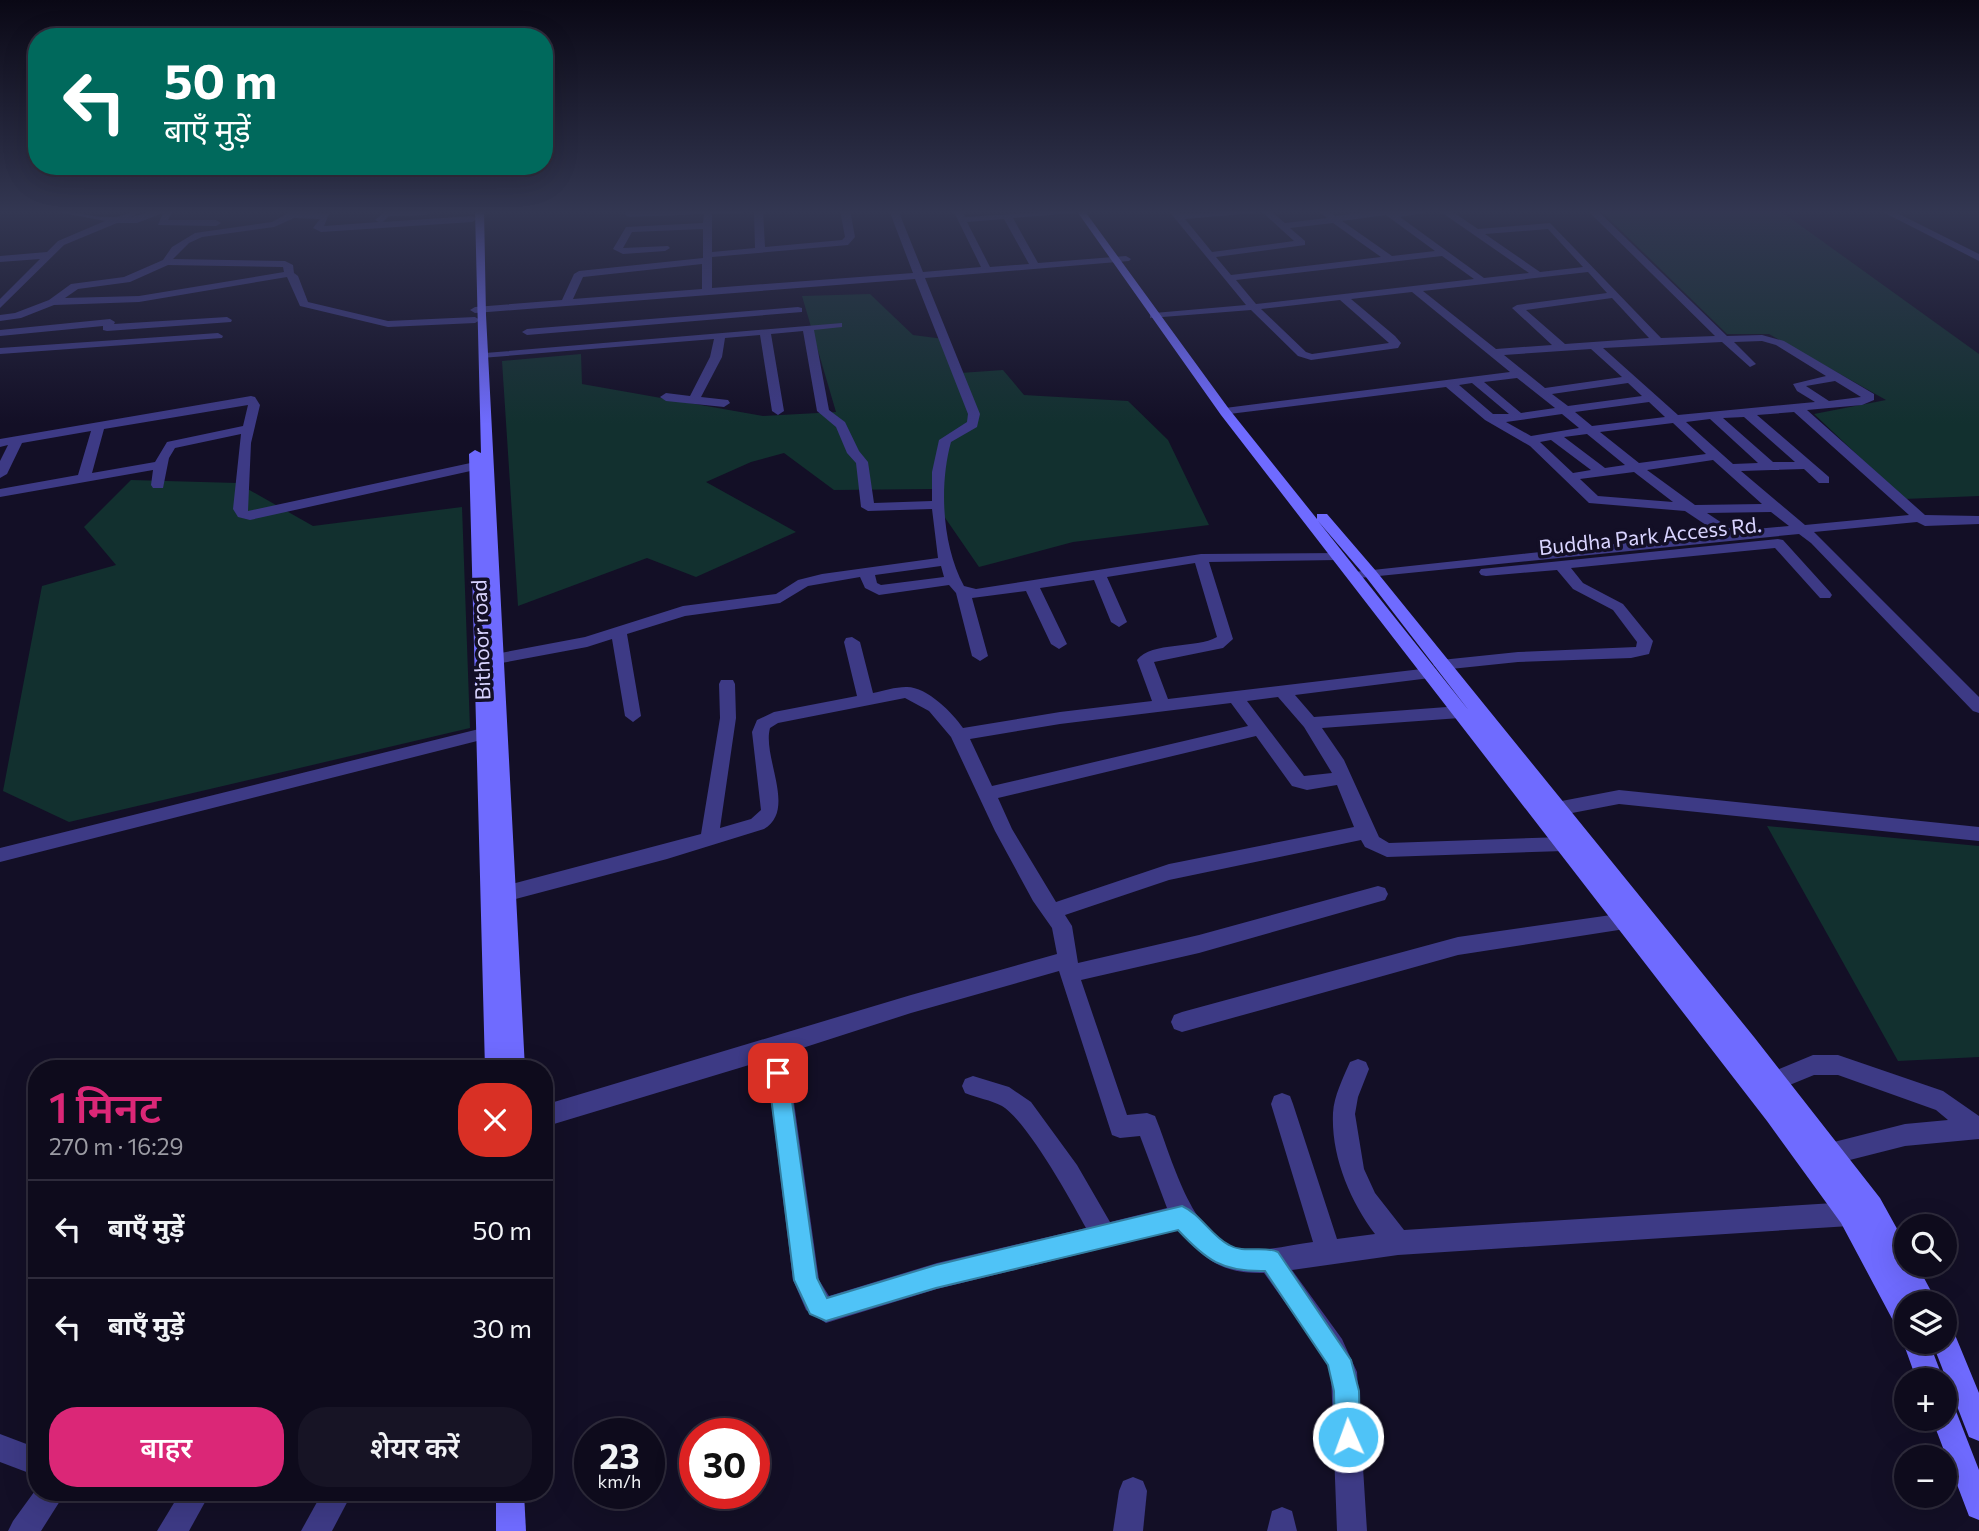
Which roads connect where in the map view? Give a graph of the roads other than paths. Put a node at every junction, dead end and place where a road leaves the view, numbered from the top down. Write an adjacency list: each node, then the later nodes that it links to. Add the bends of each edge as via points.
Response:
1 (22, 281): 24 (street)
2 (114, 281): 23 (street, via 75,286)
3 (242, 281): 17 (street)
4 (295, 281): 30 (street, via 302,301 316,308 388,324)
5 (475, 281): 30 (street, Bithoor road)
6 (576, 281): 25 (street)
7 (707, 281): 18 (street)
8 (837, 281): 15 (street)
9 (921, 281): 100 (street, via 975,420 944,443)
10 (1136, 281): 31 (street)
11 (1231, 281): 27 (street)
12 (1462, 281): 16 (street)
13 (1602, 281): 20 (street)
14 (1665, 281): 45 (street)
15 (792, 285): 18 (street); 28 (street)
16 (1413, 288): 19 (street); 54 (street)
17 (196, 289): 21 (street); 22 (street)
18 (707, 292): 25 (street)
19 (1341, 296): 27 (street); 27 (street, via 1391,338 1394,346 1306,356)
20 (1615, 296): 46 (street); 51 (street, via 1517,309)
21 (119, 300): 23 (street); 36 (street)
22 (190, 300)
23 (53, 302): 32 (street)
24 (1, 303)
25 (566, 303): 26 (street)
26 (533, 306): 30 (street); 41 (street)
27 (1253, 307): 31 (street)
28 (798, 310): 35 (street); 39 (street)
29 (184, 311): 34 (street)
30 (477, 313): 55 (street); 87 (street, Bithoor road)
31 (1161, 316): 71 (street)
32 (0, 318)
33 (227, 320): 34 (street)
34 (179, 322): 36 (street)
35 (650, 322): 38 (street); 48 (street)
36 (109, 325): 42 (street); 47 (street)
37 (838, 325): 39 (street)
38 (601, 326): 41 (street); 50 (street)
39 (805, 328): 40 (street); 100 (street, via 823,411 841,425 862,462 868,507)
40 (765, 331): 43 (street); 70 (street)
41 (527, 332): 53 (street)
42 (0, 333)
43 (720, 335): 48 (street); 65 (street, via 716,357)
44 (218, 336): 47 (street)
45 (1724, 339): 46 (street); 56 (street); 58 (street, via 1774,341)
46 (1658, 341): 49 (street)
47 (97, 342): 52 (street)
48 (645, 342): 50 (street)
49 (1593, 345): 51 (street); 59 (street)
50 (599, 346): 53 (street)
51 (1562, 348): 54 (street)
52 (0, 351)
53 (522, 352): 55 (street)
54 (1492, 353): 57 (street)
55 (485, 355): 125 (street)
56 (1749, 363)
57 (1518, 374): 60 (street); 62 (street)
58 (1838, 377): 67 (street, via 1799,384); 67 (street, via 1870,397)
59 (1633, 379): 62 (street); 64 (street)
60 (1475, 380): 61 (street); 74 (street)
61 (1449, 383): 71 (street); 76 (street)
62 (1540, 392): 69 (street)
63 (666, 397): 65 (street)
64 (1652, 398): 69 (street); 75 (street)
65 (694, 400): 66 (street)
66 (724, 403)
67 (1827, 405): 68 (street)
68 (1797, 408): 72 (street); 103 (street)
69 (1563, 410): 74 (street); 79 (street)
70 (778, 411)
71 (1231, 411): 109 (street); 116 (street, via 1328,524)
72 (1748, 414): 73 (street); 86 (street)
73 (1712, 415): 75 (street); 88 (street)
74 (1518, 416): 76 (street)
75 (1674, 418): 79 (street); 84 (street)
76 (1494, 420): 81 (street)
77 (99, 426): 78 (street, via 251,400 254,405); 82 (street); 94 (street)
78 (247, 429): 85 (street, via 171,446); 87 (street, via 240,509 245,516)
79 (1589, 429): 80 (street); 89 (street)
80 (1553, 435): 81 (street); 91 (street)
81 (1529, 440): 93 (street)
82 (17, 441): 83 (street); 92 (street)
83 (0, 443)
84 (1716, 456): 89 (street); 90 (street)
85 (161, 465): 94 (street); 96 (street)
86 (1806, 465): 88 (street); 95 (street)
87 (475, 466): 137 (street, Bithoor road)
88 (1769, 466): 90 (street)
89 (1636, 467): 91 (street); 97 (street)
90 (1730, 468): 102 (street)
91 (1602, 472): 93 (street)
92 (0, 474)
93 (1569, 477): 99 (street)
94 (84, 478): 98 (street)
95 (1824, 480)
96 (158, 485)
97 (1662, 488): 99 (street); 101 (street)
98 (0, 493)
99 (1594, 500): 101 (street)
100 (938, 505): 111 (street)
101 (1689, 508): 102 (street); 106 (street)
102 (1774, 508): 107 (street)
103 (1919, 518): 105 (street, Buddha Park Access Rd.); 107 (street, Buddha Park Access Rd.)
104 (1979, 520): 105 (street, Buddha Park Access Rd.)
105 (1936, 525): 107 (street, Buddha Park Access Rd.)
106 (1730, 535): 107 (street, Buddha Park Access Rd.); 116 (street, Buddha Park Access Rd., via 1558,552)
107 (1810, 535): 108 (street, Buddha Park Access Rd.); 132 (street)
108 (1778, 544): 112 (street, Buddha Park Access Rd.); 119 (street)
109 (1338, 556): 110 (street); 116 (street)
110 (1201, 558): 114 (street); 131 (street, via 1226,639 1145,660)
111 (946, 561): 113 (street); 115 (street)
112 (1560, 564): 116 (street, Buddha Park Access Rd.); 126 (street, via 1578,586 1621,611 1645,641 1643,650 1518,657)
113 (866, 571): 115 (street, via 870,585 879,590); 121 (street, via 811,580 780,598 671,613)
114 (1099, 575): 117 (street); 120 (street)
115 (953, 580): 118 (street)
116 (1366, 580): 126 (street)
117 (1031, 585): 118 (street); 123 (street)
118 (963, 593): 124 (street)
119 (1825, 595)
120 (1119, 622)
121 (619, 633): 125 (street); 134 (street)
122 (852, 642): 130 (street)
123 (1059, 644)
124 (980, 656)
125 (496, 659): 147 (street)
126 (1435, 669): 128 (street); 133 (street); 141 (street)
127 (727, 684): 144 (street, via 728,718)
128 (1282, 691): 129 (street); 135 (street)
129 (1235, 696): 131 (street); 136 (street)
130 (866, 699): 138 (street, via 897,692 915,694 942,712); 144 (street, via 763,724 768,816)
131 (1163, 705): 138 (street)
132 (1979, 707)
133 (1460, 712): 135 (street); 141 (street)
134 (632, 716)
135 (1310, 723): 139 (street, via 1335,760)
136 (1261, 729): 139 (street, via 1301,783); 140 (street)
137 (483, 734): 146 (street); 154 (street, Bithoor road)
138 (959, 735): 140 (street)
139 (1341, 778): 142 (street)
140 (986, 794): 149 (street)
141 (1549, 811): 143 (street, via 1619,797); 145 (street); 157 (street)
142 (1365, 832): 145 (street, via 1387,850); 149 (street, via 1169,872)
143 (1979, 834)
144 (709, 840): 147 (street)
145 (1564, 844): 150 (street)
146 (0, 855)
147 (504, 894): 155 (street)
148 (1378, 894): 151 (street, via 1199,944)
149 (1052, 911): 151 (street, via 1065,936)
150 (1625, 921): 152 (street, via 1458,946); 163 (street)
151 (1068, 967): 153 (street, via 911,1004); 164 (street, via 1120,1127 1147,1124)
152 (1182, 1022)
153 (775, 1047): 160 (street); 165 (street, via 806,1280 819,1306 826,1310 936,1276)
154 (496, 1060)
155 (513, 1060)
156 (1358, 1069): 166 (street, via 1344,1114 1352,1169 1366,1202)
157 (1775, 1081): 161 (street, via 1813,1065 1838,1065 1943,1102); 162 (street)
158 (973, 1086): 165 (street, via 1009,1098 1023,1110 1069,1173)
159 (1282, 1104): 167 (street)
160 (553, 1113)
161 (1978, 1128): 162 (street, via 1905,1135)
162 (1830, 1154): 169 (street, via 1871,1207)
163 (1850, 1214): 166 (street); 170 (street)
164 (1182, 1217): 165 (street); 168 (street, via 1225,1256 1239,1261)
165 (1104, 1236)
166 (1398, 1243): 167 (street)
167 (1328, 1251): 168 (street)
168 (1270, 1260): 187 (street, via 1333,1348 1344,1372)
169 (1918, 1291)
170 (1894, 1296)
171 (1950, 1354): 172 (street)
172 (1979, 1427)
173 (1950, 1431): 181 (street)
174 (0, 1448): 175 (street)
175 (28, 1459)
176 (1133, 1491): 186 (street)
177 (45, 1501): 182 (street)
178 (191, 1501): 183 (street)
179 (333, 1501): 184 (street)
180 (510, 1501): 185 (street)
181 (1979, 1506)
182 (23, 1531)
183 (172, 1531)
184 (316, 1531)
185 (512, 1531)
186 (1128, 1531)
187 (1352, 1531)

